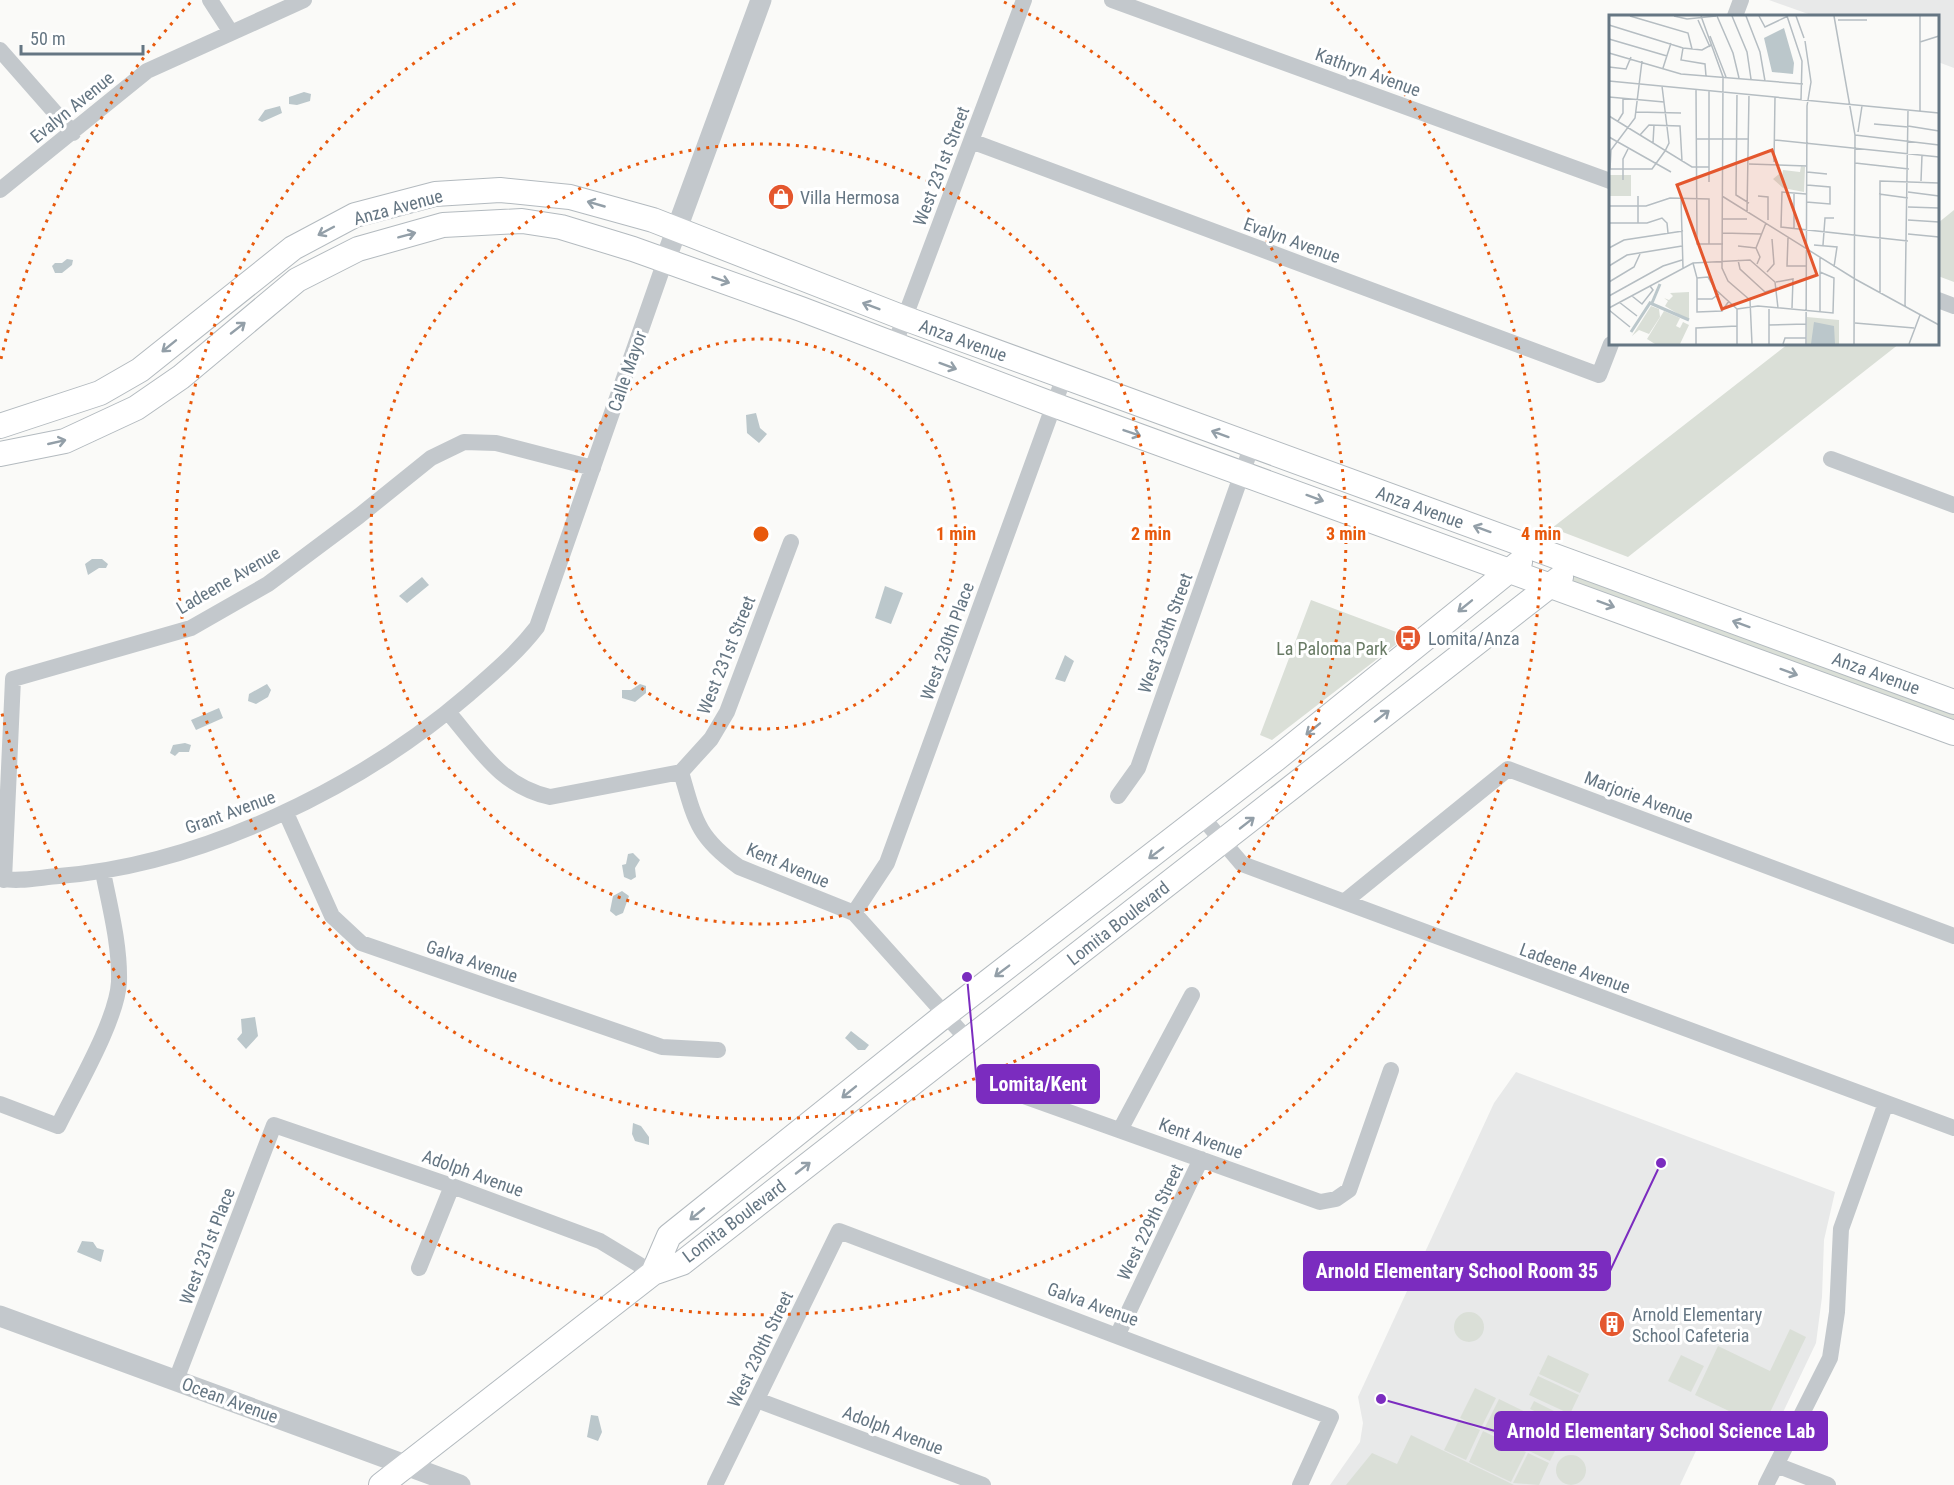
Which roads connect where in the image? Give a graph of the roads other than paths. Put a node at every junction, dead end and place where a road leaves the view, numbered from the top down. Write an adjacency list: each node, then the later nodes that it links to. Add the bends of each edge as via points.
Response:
1 (210, 0): 8 (street)
2 (304, 0): 8 (street, Evalyn Avenue)
3 (761, 0): 14 (street, Calle Mayor)
4 (1024, 0): 11 (street, West 231st Street)
5 (1112, 0): 12 (street, Kathryn Avenue)
6 (1741, 0): 7 (street)
7 (1735, 15)
8 (230, 32): 10 (street, Evalyn Avenue, via 147,71)
9 (0, 50): 10 (street)
10 (73, 133): 13 (street, Evalyn Avenue)
11 (971, 141): 18 (street, West 231st Street); 19 (street, Evalyn Avenue, via 1599,375)
12 (1609, 180)
13 (0, 190)
14 (677, 229): 15 (street, Calle Mayor); 18 (main road, Anza Avenue, one-way to 14); 23 (main road, Anza Avenue, one-way to 23, via 570,197 500,190 435,194 355,215 293,248 140,370 100,393)
15 (665, 261): 20 (main road, Anza Avenue, one-way to 20); 25 (main road, Anza Avenue, one-way to 15, via 65,441 136,408 181,377 297,280 358,249 443,225 522,221 561,226); 27 (street, Calle Mayor)
16 (1939, 300): 17 (street)
17 (1954, 306)
18 (904, 318): 20 (street, West 231st Street); 21 (main road, Anza Avenue)
19 (1611, 345)
20 (894, 346): 22 (main road, Anza Avenue, one-way to 22)
21 (1064, 377): 22 (street, West 230th Place); 24 (main road, Anza Avenue, one-way to 21)
22 (1054, 405): 28 (main road, Anza Avenue, one-way to 28); 46 (street, West 230th Place, via 887,863)
23 (0, 426)
24 (1252, 445): 28 (street, West 230th Street); 31 (main road, Anza Avenue, one-way to 24)
25 (0, 454)
26 (1831, 459): 29 (street)
27 (592, 468): 36 (street, Calle Mayor, via 537,627 518,652); 44 (street, Ladeene Avenue, via 496,443 464,442 431,458 268,584 190,628 13,679)
28 (1243, 472): 33 (main road, Anza Avenue, one-way to 33); 39 (street, West 230th Street, via 1138,768)
29 (1954, 505)
30 (791, 542): 38 (street, West 231st Street, via 727,712 711,739)
31 (1537, 549): 32 (main road, Anza Avenue); 33 (main road, Lomita Boulevard)
32 (1578, 564): 34 (main road, Lomita Boulevard); 35 (main road, Anza Avenue, one-way to 32)
33 (1510, 569): 34 (main road, Anza Avenue); 41 (main road, Lomita Boulevard, one-way to 41)
34 (1551, 584): 37 (main road, Anza Avenue, one-way to 37); 42 (main road, Lomita Boulevard, one-way to 34)
35 (1954, 702)
36 (448, 712): 38 (street, via 502,776 532,793 550,797); 40 (street, Grant Avenue, via 393,753)
37 (1954, 733)
38 (681, 772): 46 (street, Kent Avenue, via 696,825 723,856 739,867)
39 (1118, 796)
40 (286, 813): 43 (street, Grant Avenue, via 167,855); 51 (street, Galva Avenue, via 332,916 361,943 662,1047)
41 (1202, 817): 42 (street, Ladeene Avenue); 49 (main road, Lomita Boulevard, one-way to 49)
42 (1223, 841): 45 (street, Ladeene Avenue, via 1242,864); 50 (main road, Lomita Boulevard)
43 (103, 872): 44 (street, Grant Avenue); 55 (street, via 118,951 113,1010 58,1126)
44 (2, 879)
45 (1344, 902): 47 (street, Marjorie Avenue, via 1508,769); 54 (street, Ladeene Avenue)
46 (854, 913): 49 (street, Kent Avenue)
47 (1954, 936)
48 (1192, 995): 58 (street)
49 (945, 1015): 50 (street, Kent Avenue); 63 (main road, Lomita Boulevard, one-way to 63, via 669,1236)
50 (968, 1040): 63 (main road, Lomita Boulevard, one-way to 50, via 682,1263)
51 (718, 1050)
52 (1391, 1070): 59 (street, Kent Avenue, via 1349,1190 1336,1199 1320,1202)
53 (1004, 1089): 58 (street, Kent Avenue)
54 (1886, 1103): 57 (street, Ladeene Avenue); 69 (street, via 1841,1228 1837,1312 1830,1358)
55 (0, 1104)
56 (274, 1125): 60 (street, Adolph Avenue); 66 (street, West 231st Place)
57 (1954, 1128)
58 (1120, 1130): 59 (street, Kent Avenue)
59 (1201, 1159): 65 (street, West 229th Street)
60 (452, 1186): 62 (street); 63 (street, Adolph Avenue, via 600,1241)
61 (839, 1231): 65 (street, Galva Avenue); 67 (street, West 230th Street)
62 (419, 1268)
63 (653, 1273): 68 (main road, Lomita Boulevard)
64 (0, 1316): 66 (street, Ocean Avenue)
65 (1118, 1334): 74 (street, Galva Avenue, via 1331,1417)
66 (176, 1380): 68 (street, Ocean Avenue)
67 (757, 1400): 72 (street, West 230th Street); 73 (street, Adolph Avenue)
68 (407, 1465): 70 (main road, Lomita Boulevard); 71 (street, Ocean Avenue)
69 (1776, 1465): 75 (street); 76 (street)
70 (381, 1485)
71 (460, 1485)
72 (715, 1485)
73 (983, 1485)
74 (1300, 1485)
75 (1766, 1485)
76 (1828, 1485)

